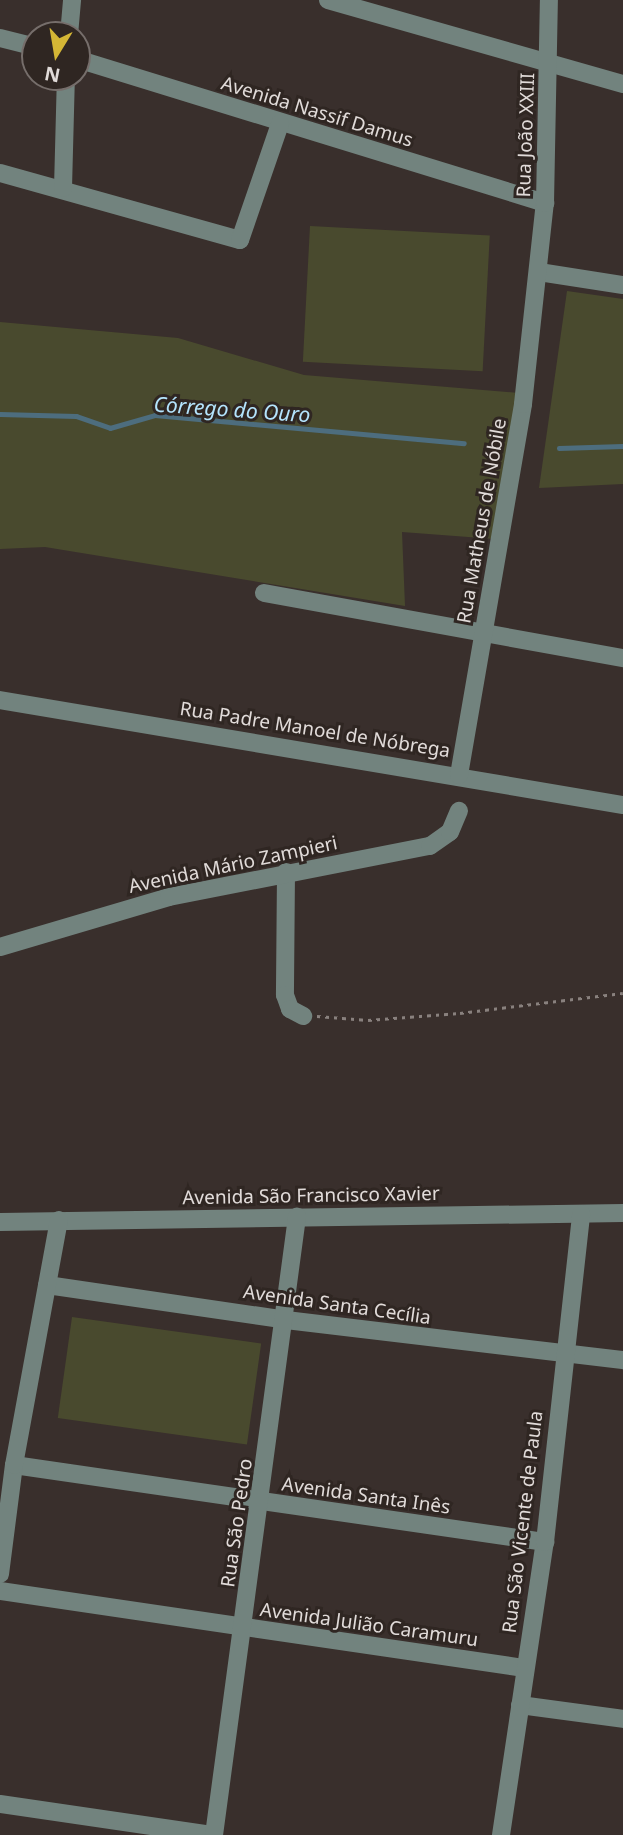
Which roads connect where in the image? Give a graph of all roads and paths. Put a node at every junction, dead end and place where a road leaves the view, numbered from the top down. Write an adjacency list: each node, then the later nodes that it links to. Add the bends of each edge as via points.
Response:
1 (72, 0): 4 (street)
2 (328, 0): 8 (street)
3 (549, 0): 8 (street, Rua João XXIII)
4 (70, 21)
5 (0, 38): 6 (street)
6 (21, 43)
7 (91, 63): 11 (street, Avenida Nassif Damus)
8 (550, 66): 9 (street); 14 (street, Rua João XXIII)
9 (623, 84)
10 (66, 91): 13 (street)
11 (280, 124): 13 (street, via 240,240); 14 (street, Avenida Nassif Damus)
12 (0, 173): 13 (street)
13 (63, 188)
14 (545, 203): 15 (street, Rua João XXIII)
15 (538, 272): 16 (street); 18 (street, Rua Matheus de Nóbile, via 523,404)
16 (623, 285)
17 (264, 593): 18 (street)
18 (484, 631): 19 (street); 21 (street, Rua Matheus de Nóbile)
19 (623, 658)
20 (0, 700): 21 (street, Rua Padre Manoel de Nóbrega)
21 (458, 775): 22 (street, Rua Padre Manoel de Nóbrega)
22 (623, 805)
23 (458, 811): 24 (street, Avenida Mário Zampieri, via 450,832 430,846)
24 (286, 872): 25 (street, Avenida Mário Zampieri, via 169,897); 27 (street, via 285,995 290,1009)
25 (0, 947)
26 (623, 993): 27 (path, via 368,1020)
27 (303, 1016)
28 (623, 1213): 29 (street, Avenida São Francisco Xavier)
29 (581, 1214): 30 (street, Avenida São Francisco Xavier); 35 (street, Rua São Vicente de Paula)
30 (297, 1217): 31 (street, Avenida São Francisco Xavier); 34 (street, Rua São Pedro)
31 (60, 1220): 32 (street, Avenida São Francisco Xavier); 33 (street)
32 (0, 1222)
33 (47, 1285): 34 (street, Avenida Santa Cecília); 37 (street)
34 (286, 1320): 35 (street, Avenida Santa Cecília); 38 (street, Rua São Pedro)
35 (565, 1356): 36 (street, Avenida Santa Cecília); 39 (street, Rua São Vicente de Paula)
36 (623, 1360)
37 (15, 1465): 38 (street, Avenida Santa Inês); 40 (street)
38 (261, 1502): 39 (street, Avenida Santa Inês); 42 (street, Rua São Pedro)
39 (545, 1542): 43 (street, Rua São Vicente de Paula)
40 (0, 1574)
41 (0, 1591): 42 (street, Avenida Julião Caramuru)
42 (243, 1628): 43 (street, Avenida Julião Caramuru); 49 (street, Rua São Pedro)
43 (524, 1668): 44 (street, Rua São Vicente de Paula)
44 (520, 1704): 45 (street); 50 (street, Rua São Vicente de Paula)
45 (623, 1719)
46 (0, 1804): 47 (street)
47 (83, 1827): 48 (street)
48 (102, 1828): 49 (street)
49 (213, 1835)
50 (500, 1835)

